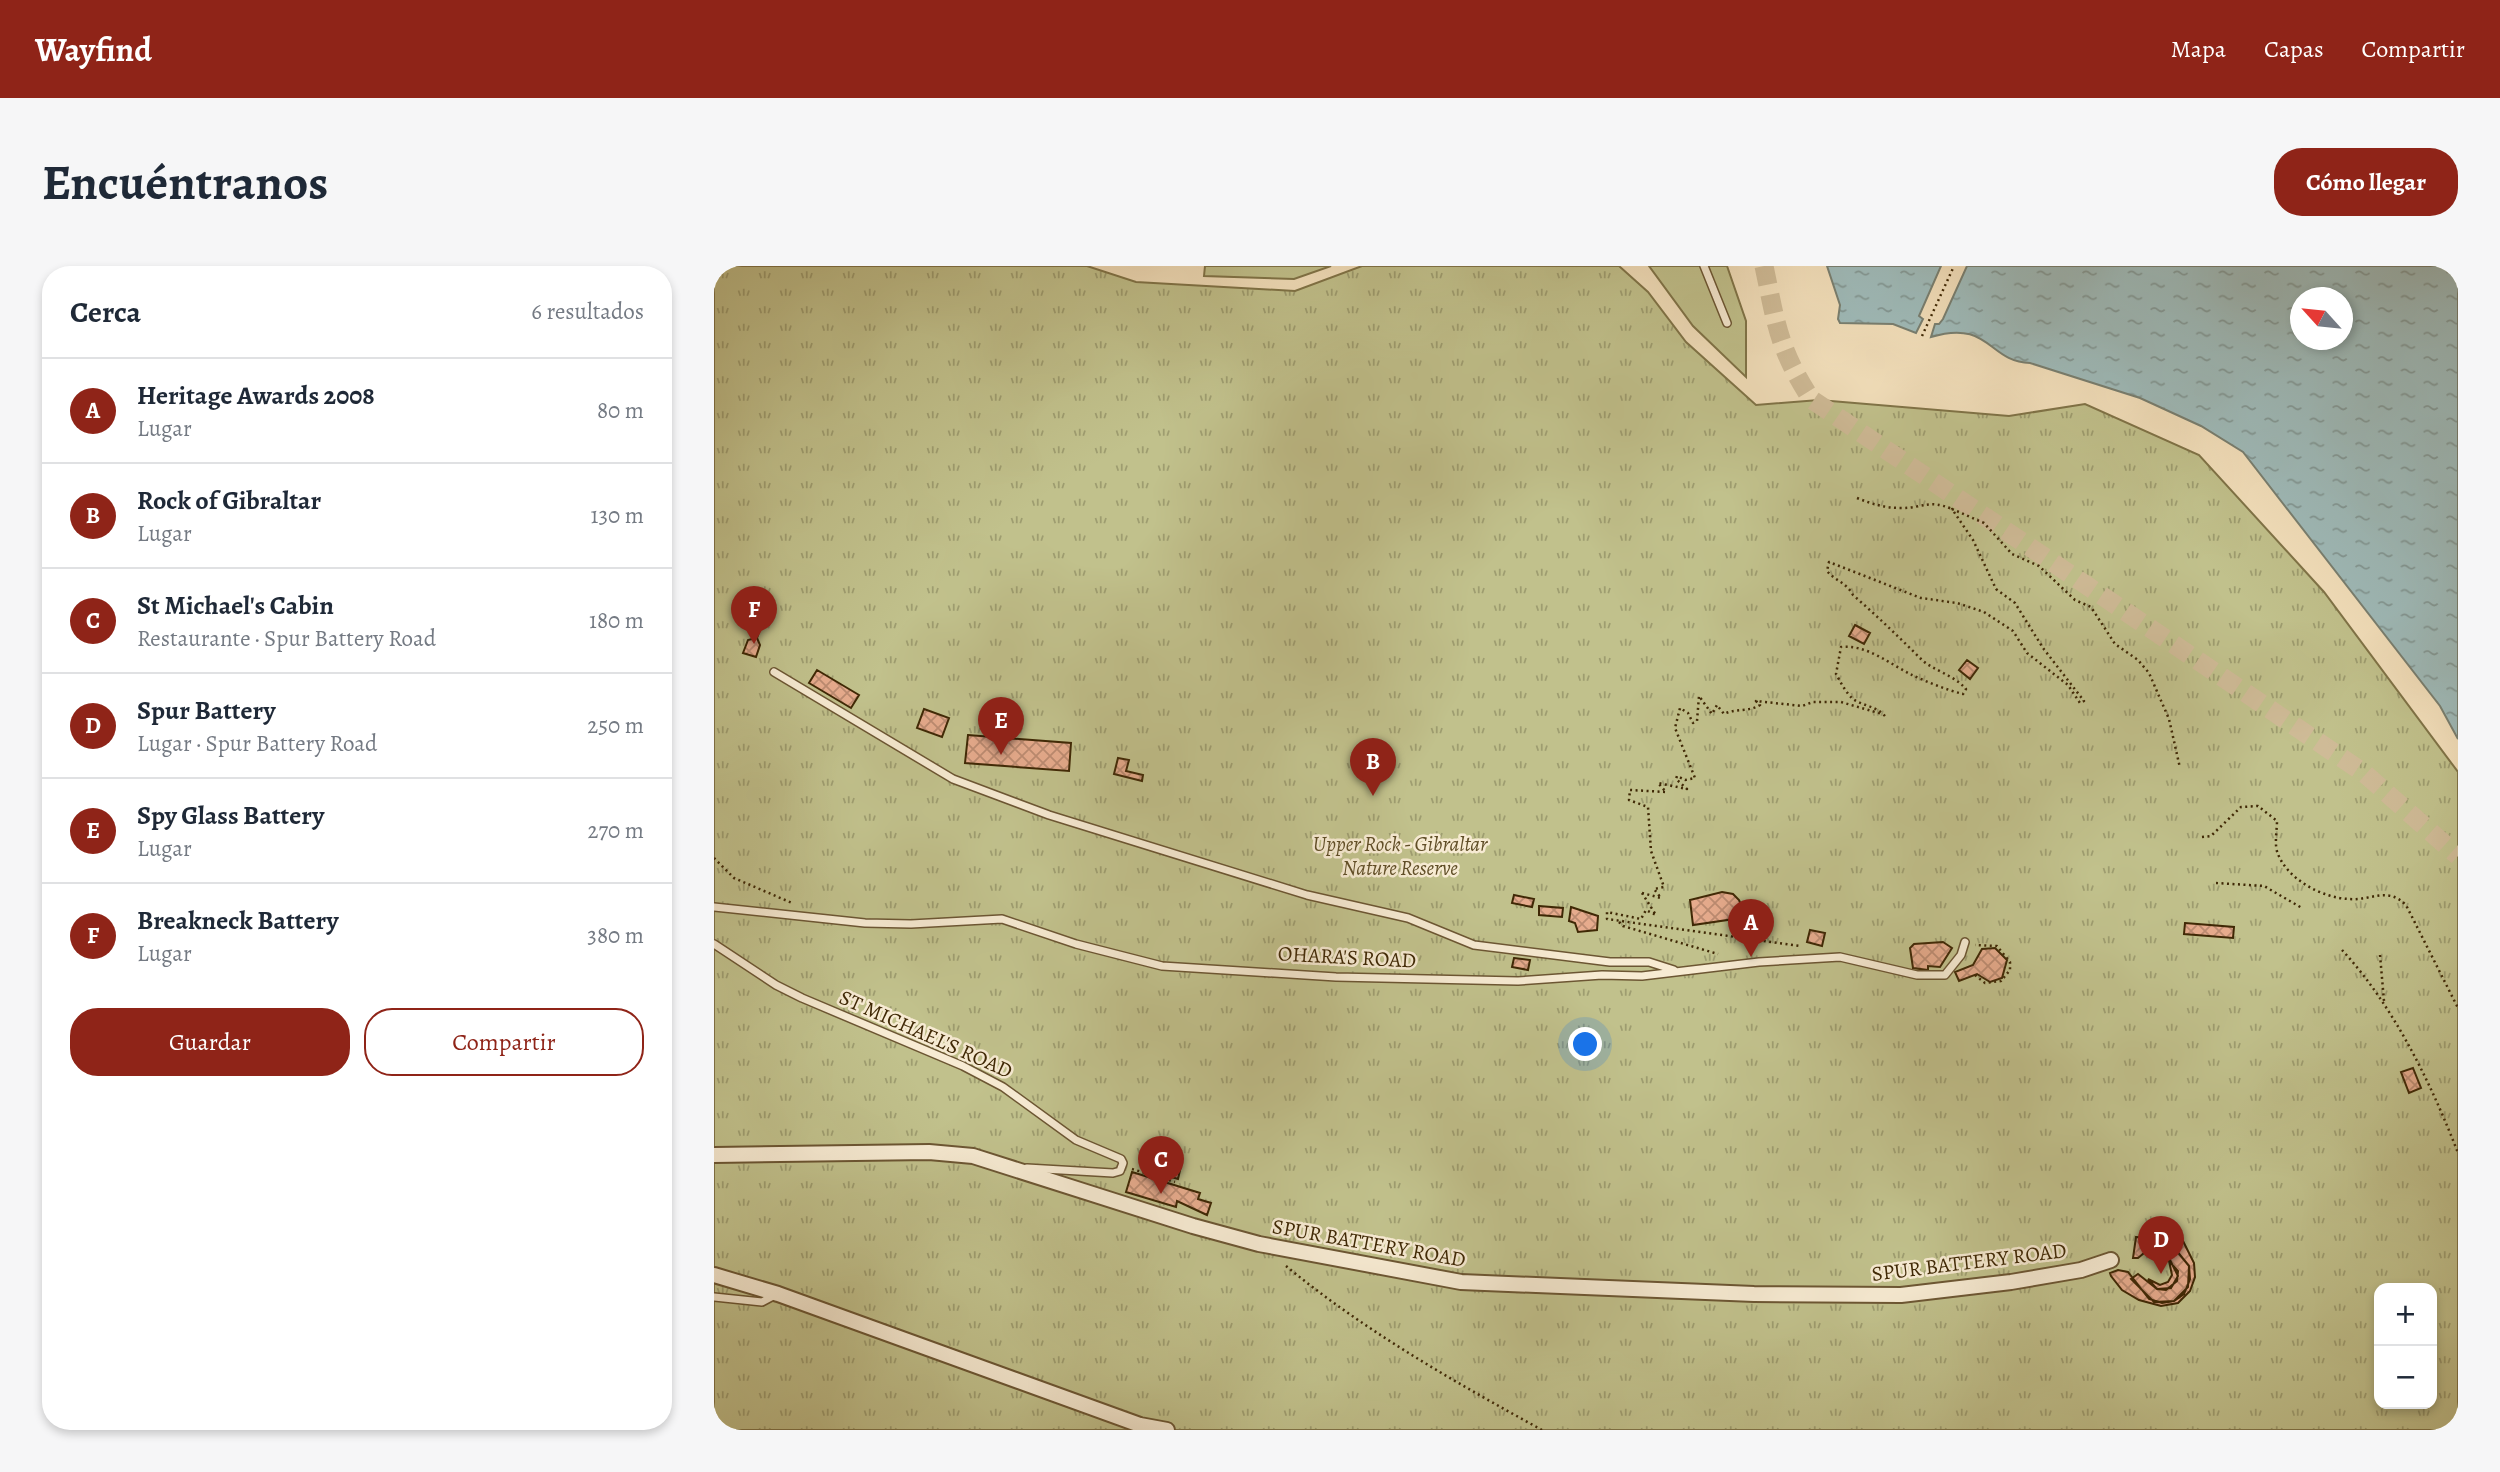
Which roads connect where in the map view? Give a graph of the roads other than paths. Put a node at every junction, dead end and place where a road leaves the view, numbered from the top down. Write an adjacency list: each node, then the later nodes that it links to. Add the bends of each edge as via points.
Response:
1 (1704, 266): 2 (lane)
2 (1727, 323)
3 (774, 671): 7 (lane, via 953,779 1049,815 1307,895 1408,918 1474,945 1609,962 1649,962)
4 (714, 907): 7 (lane, OHARA'S ROAD, via 911,925 1002,919 1117,956 1210,970 1518,981 1642,976)
5 (1965, 942): 7 (lane, OHARA'S ROAD, via 1945,975 1917,975 1840,957)
6 (714, 944): 9 (lane, ST MICHAEL'S ROAD, via 802,998 1003,1087 1076,1140 1121,1159 1122,1166 1117,1173 1107,1174)
7 (1674, 970)
8 (714, 1155): 9 (street, SPUR BATTERY ROAD, via 929,1152 973,1156)
9 (1007, 1167): 10 (street, SPUR BATTERY ROAD, via 1259,1244 1461,1282 1900,1295 2022,1280)
10 (2111, 1260)
11 (714, 1275): 12 (street)
12 (778, 1294): 13 (lane, via 762,1303); 14 (street, via 1140,1425)
13 (714, 1297)
14 (1167, 1430)

